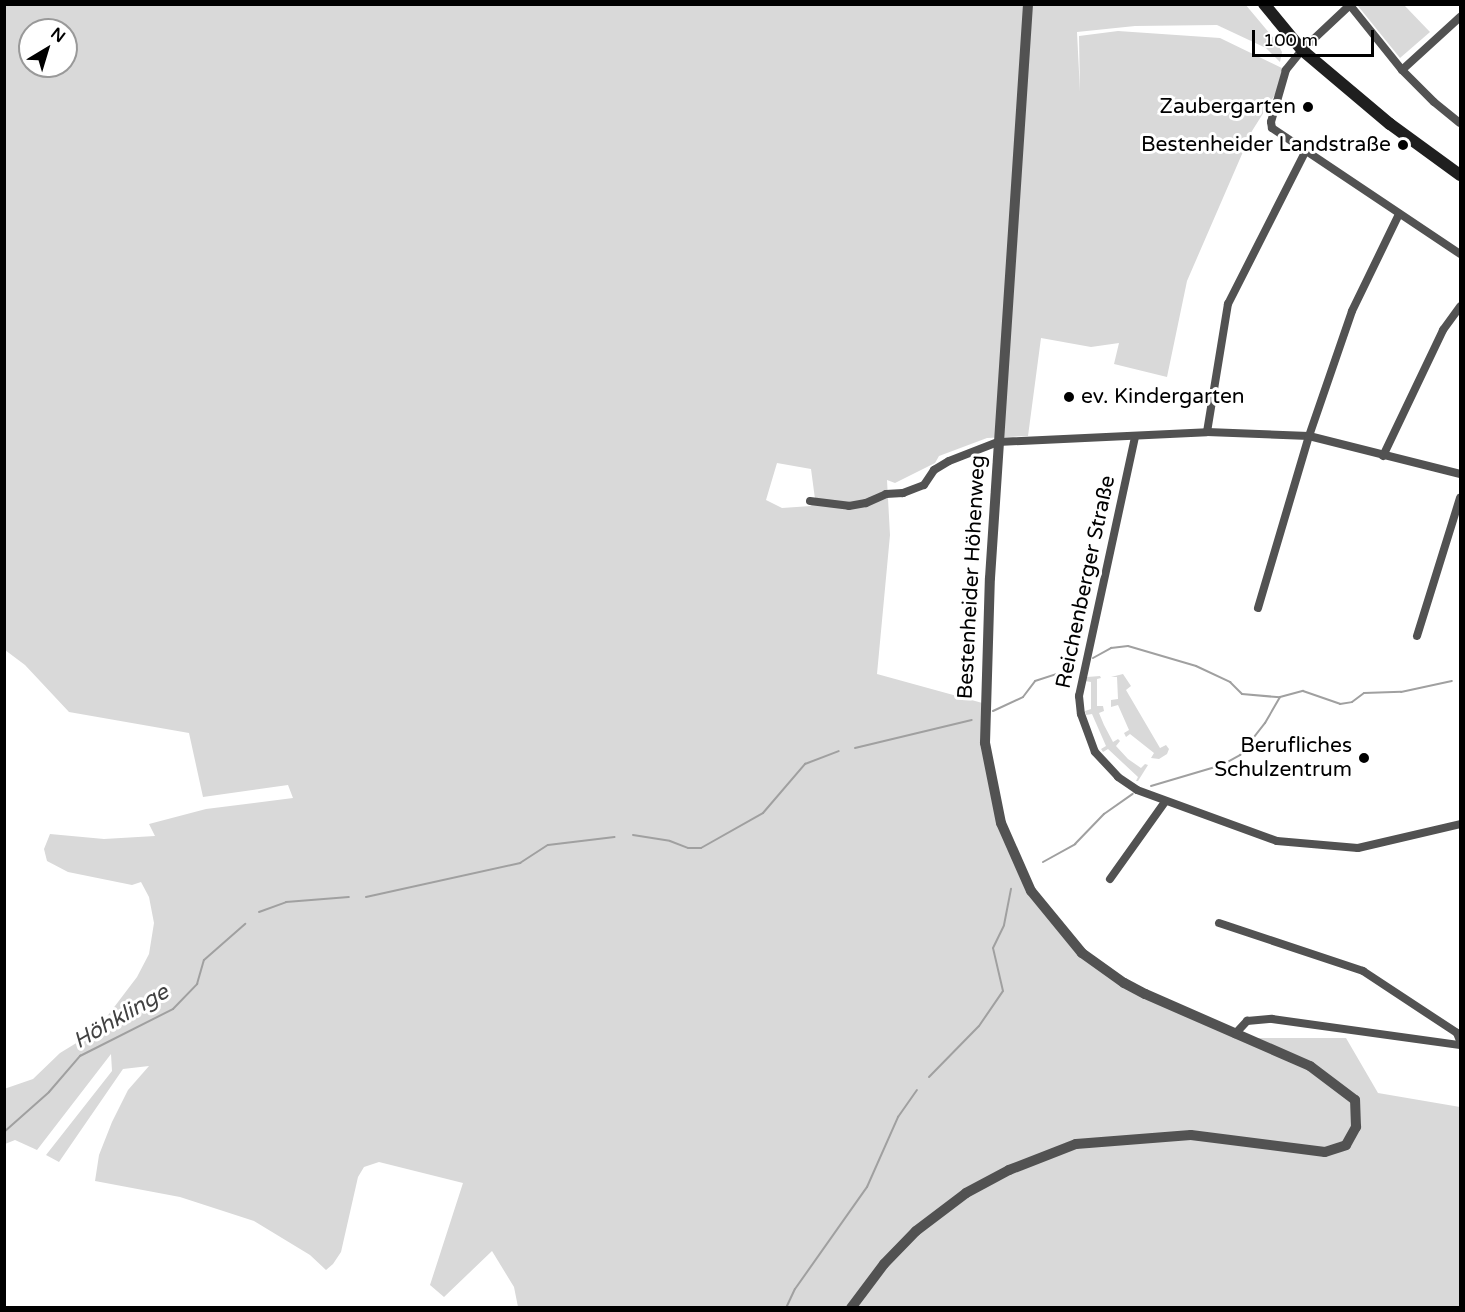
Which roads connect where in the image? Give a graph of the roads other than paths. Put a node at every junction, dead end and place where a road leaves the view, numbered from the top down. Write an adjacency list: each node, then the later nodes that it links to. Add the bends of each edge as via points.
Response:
1 (1028, 4): 16 (street, Bestenheider Höhenweg)
2 (1264, 4): 5 (main road)
3 (1350, 5): 5 (street); 6 (street)
4 (1461, 17): 6 (street)
5 (1302, 50): 8 (street, via 1286,70 1270,122 1272,128); 9 (main road, via 1390,124)
6 (1402, 70): 7 (street)
7 (1461, 123)
8 (1306, 150): 10 (street); 13 (street, via 1228,304)
9 (1461, 175)
10 (1399, 213): 11 (street); 14 (street, via 1352,311)
11 (1461, 254)
12 (1461, 307): 17 (street, via 1443,330)
13 (1207, 432): 14 (street); 15 (street)
14 (1309, 436): 17 (street); 21 (street)
15 (1135, 437): 16 (street); 23 (street, Reichenberger Straße, via 1079,705 1095,752 1126,783)
16 (998, 442): 20 (street, via 950,461 934,470 924,485 903,493 886,494 849,506); 27 (street, Bestenheider Höhenweg, via 985,743 1001,823 1031,891 1082,953 1124,983)
17 (1383, 456): 18 (street)
18 (1461, 474)
19 (1461, 498): 22 (street)
20 (810, 501)
21 (1258, 608)
22 (1417, 636)
23 (1165, 802): 24 (street, Reichenberger Straße, via 1277,841 1359,848); 25 (street)
24 (1461, 824)
25 (1110, 879)
26 (1219, 923): 28 (street, via 1364,971 1457,1033)
27 (1234, 1034): 28 (street, via 1247,1022 1272,1019); 29 (street, Bestenheider Höhenweg, via 1310,1066 1355,1100 1356,1127 1346,1144 1325,1152 1191,1135 1076,1144 1009,1170 966,1193 916,1230)
28 (1461, 1043)
29 (851, 1308)

